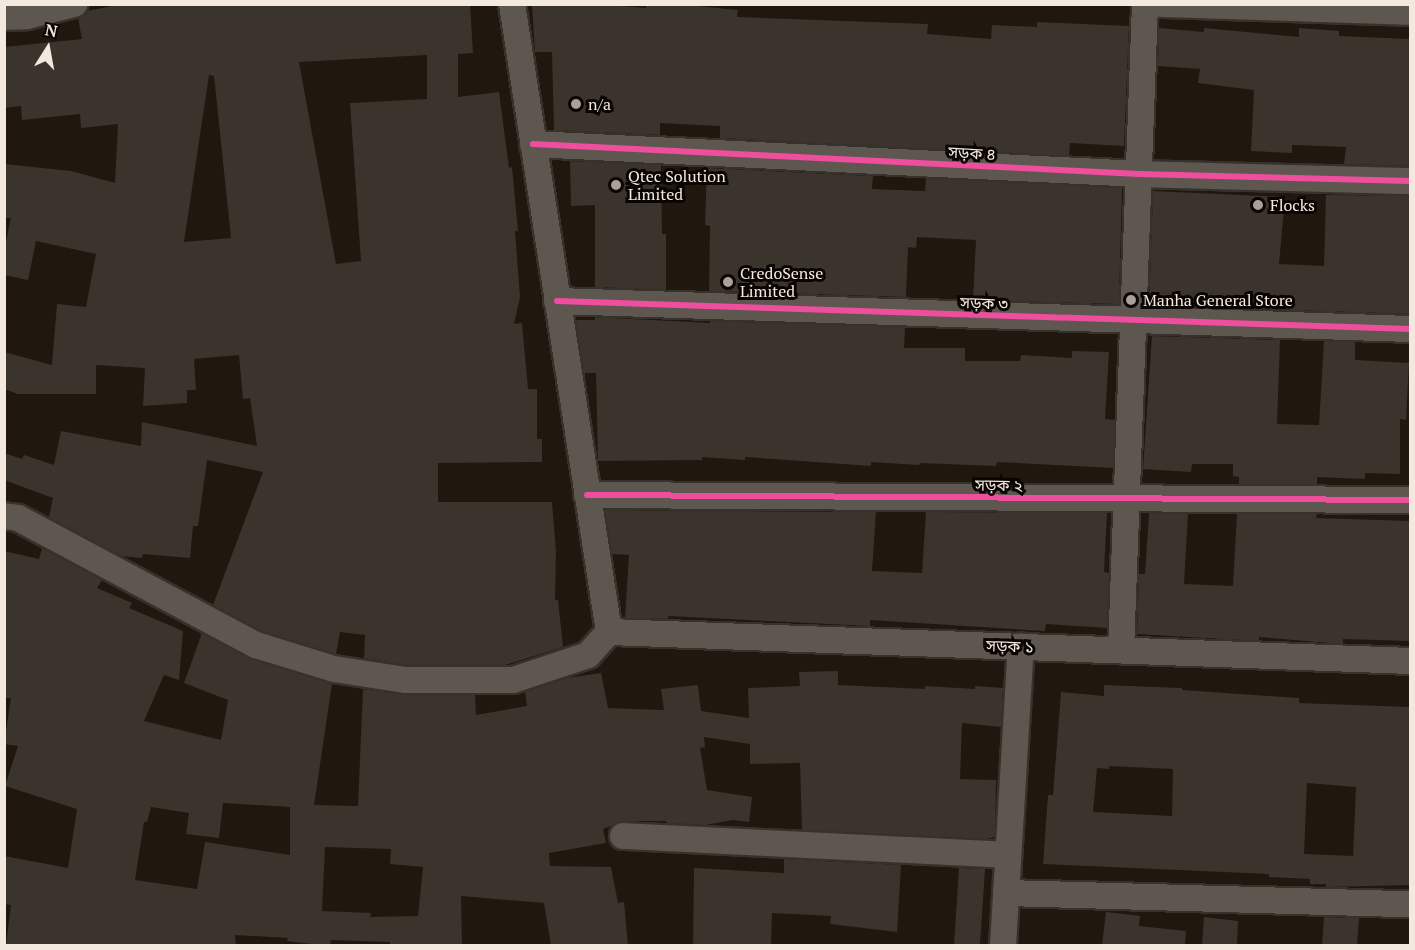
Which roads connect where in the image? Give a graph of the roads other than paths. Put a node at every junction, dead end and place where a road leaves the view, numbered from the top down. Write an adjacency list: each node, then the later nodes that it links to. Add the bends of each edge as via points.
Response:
1 (74, 4): 6 (street, via 27,16)
2 (512, 4): 7 (street)
3 (1145, 4): 8 (street)
4 (1162, 4): 5 (street)
5 (1410, 12)
6 (4, 17)
7 (533, 144): 8 (street, সড়ক ৪); 10 (street)
8 (1138, 174): 9 (street, সড়ক ৪); 11 (street)
9 (1410, 181)
10 (557, 301): 11 (street, সড়ক ৩); 13 (street)
11 (1133, 321): 12 (street, সড়ক ৩); 14 (street)
12 (1410, 329)
13 (587, 495): 14 (street, সড়ক ২); 17 (street)
14 (1126, 500): 15 (street, সড়ক ২); 19 (street)
15 (1410, 500)
16 (4, 516): 17 (street, via 18,518 256,645 334,669 406,680 513,680 588,655)
17 (609, 632): 18 (street, সড়ক ১)
18 (1021, 647): 19 (street, সড়ক ১); 22 (street)
19 (1121, 650): 20 (street, সড়ক ১)
20 (1410, 661)
21 (622, 836): 22 (street)
22 (1008, 855): 23 (street)
23 (1006, 893): 24 (street); 25 (street)
24 (1410, 904)
25 (1003, 945)

